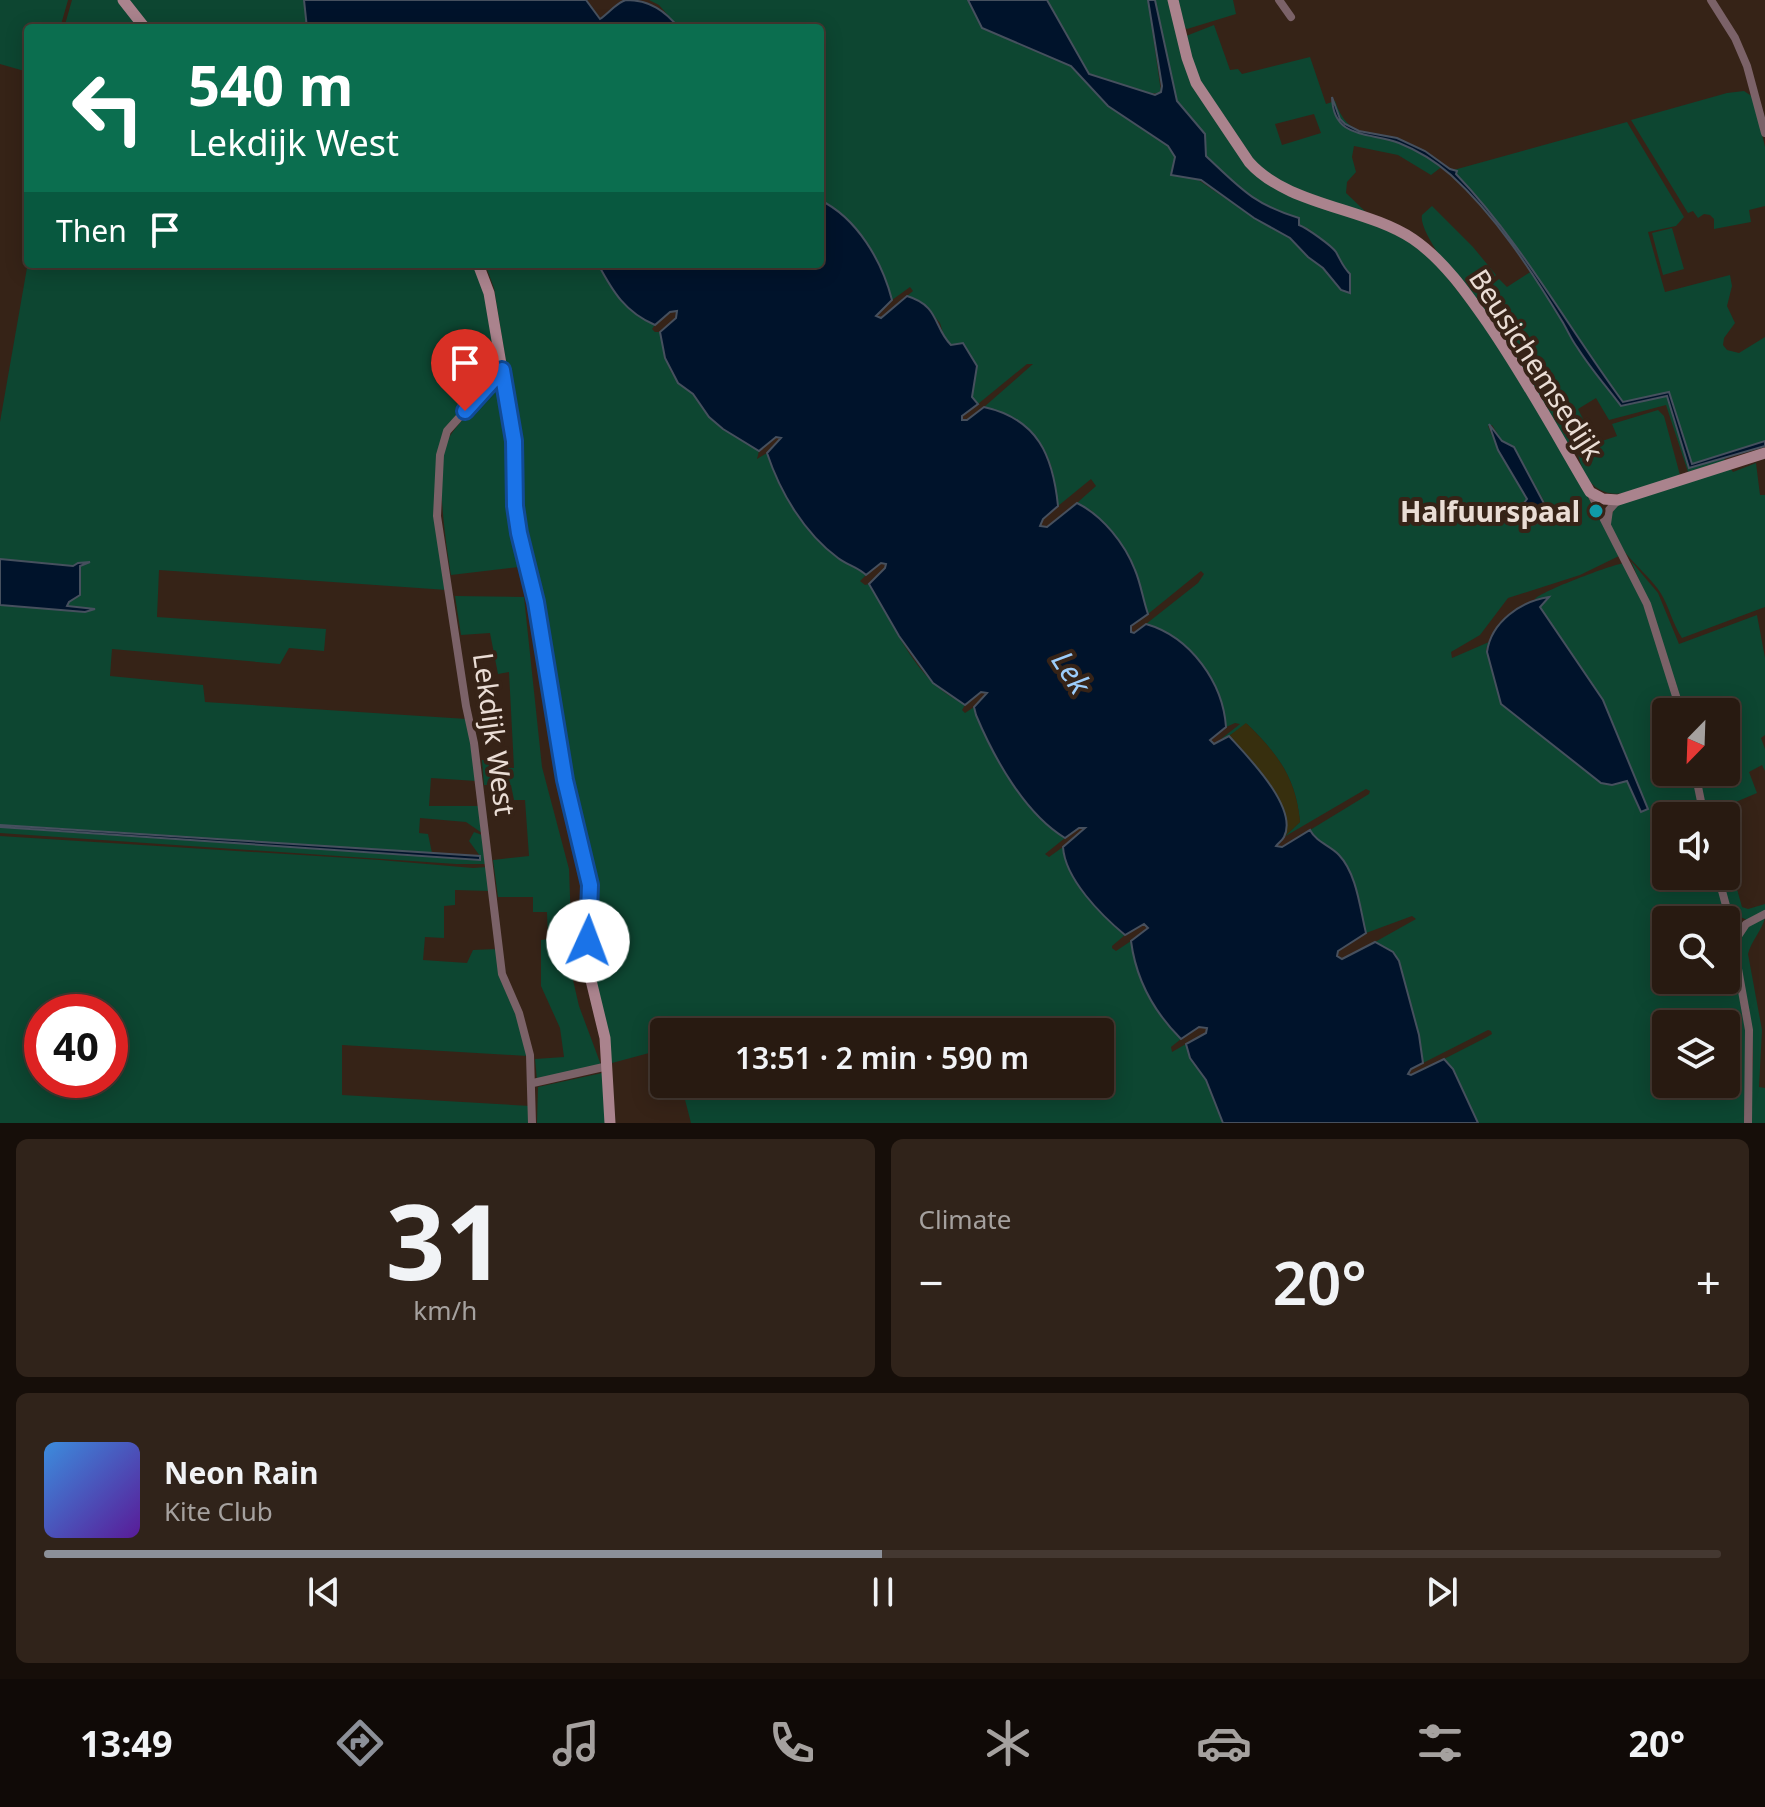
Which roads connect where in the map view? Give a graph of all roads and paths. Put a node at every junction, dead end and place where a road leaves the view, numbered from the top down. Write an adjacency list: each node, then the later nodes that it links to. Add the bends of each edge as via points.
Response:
1 (123, 0): 6 (street)
2 (1173, 0): 11 (street, Beusichemsedijk, via 1196,83 1259,174 1394,228 1436,259 1511,357)
3 (1279, 0): 5 (street)
4 (1711, 0): 7 (street, via 1747,66)
5 (1291, 17)
6 (142, 24)
7 (1765, 133)
8 (480, 268): 9 (street)
9 (502, 370): 20 (street, via 514,441 519,533 590,885 589,972); 21 (street, Lekdijk West, via 447,431 437,516 474,743 502,974 519,1013)
10 (1765, 453): 12 (street)
11 (1590, 492): 12 (street); 13 (street, Beusichemsedijk)
12 (1618, 500): 13 (street, via 1609,510)
13 (1606, 527): 14 (street, Beusichemsedijk, via 1647,604)
14 (1677, 698)
15 (1765, 914): 17 (street)
16 (1740, 920): 17 (street)
17 (1752, 921): 18 (street)
18 (1740, 932)
19 (1740, 980): 24 (street, via 1749,1030)
20 (608, 1066): 21 (street); 23 (street)
21 (533, 1083): 22 (street, Lekdijk West)
22 (532, 1123)
23 (610, 1123)
24 (1748, 1123)

